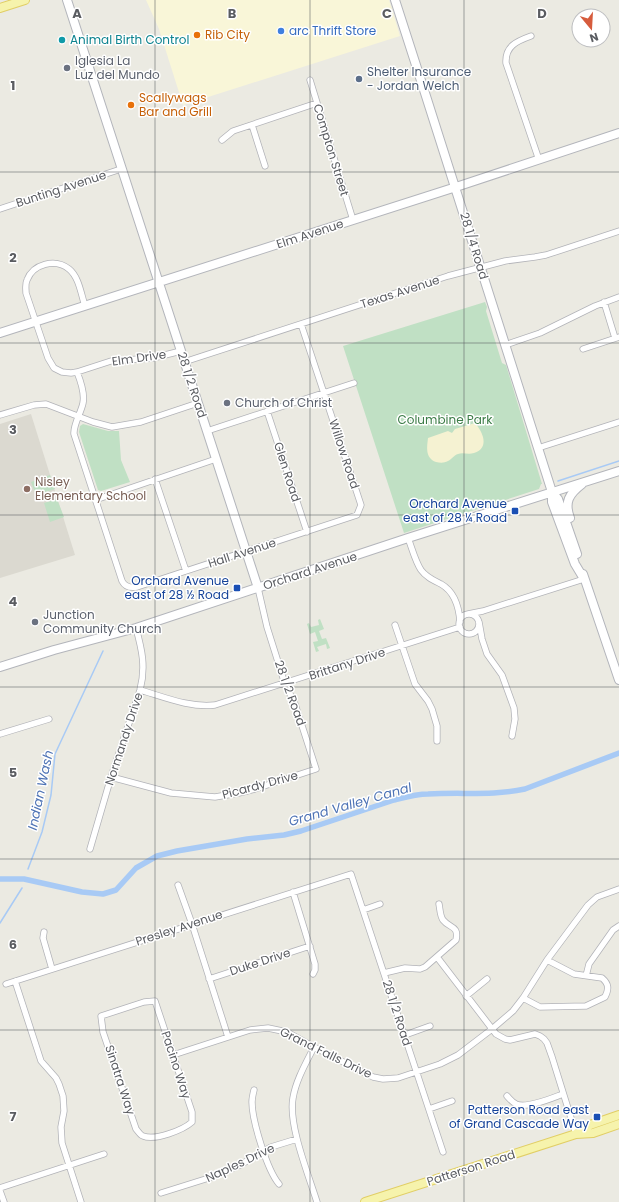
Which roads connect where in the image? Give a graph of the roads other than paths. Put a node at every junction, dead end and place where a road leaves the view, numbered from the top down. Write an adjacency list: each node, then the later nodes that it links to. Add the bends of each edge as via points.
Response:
1 (11, 0): 5 (main road)
2 (25, 0): 6 (main road)
3 (67, 0): 15 (street, 28 1/2 Road)
4 (394, 0): 16 (street, 28 1/4 Road)
5 (0, 4)
6 (0, 8)
7 (531, 36): 13 (street, via 512,45 506,63)
8 (310, 80): 9 (street, Compton Street)
9 (317, 103): 10 (street); 18 (street, Compton Street)
10 (252, 125): 12 (street, via 233,131); 14 (street)
11 (619, 133): 13 (street, Elm Avenue)
12 (222, 140)
13 (539, 160): 16 (street, Elm Avenue)
14 (265, 166)
15 (121, 169): 17 (street, Bunting Avenue); 21 (street, 28 1/2 Road)
16 (456, 187): 18 (street, Elm Avenue); 20 (street, 28 1/4 Road)
17 (0, 209)
18 (353, 220): 21 (street, Elm Avenue)
19 (619, 231): 20 (street, Texas Avenue, via 546,255)
20 (481, 267): 26 (street, Texas Avenue); 29 (street, 28 1/4 Road)
21 (158, 282): 24 (street, Elm Avenue); 31 (street, 28 1/2 Road)
22 (619, 297): 23 (street)
23 (604, 302): 28 (street); 29 (street, via 540,333)
24 (85, 306): 25 (street, Elm Avenue); 25 (street, via 75,276 69,269 57,263 42,265 26,281 26,293)
25 (35, 322): 27 (street, Elm Avenue); 33 (street, Elm Drive, via 54,368 62,372)
26 (302, 324): 32 (street, Texas Avenue); 35 (street, Willow Road)
27 (0, 333)
28 (617, 337): 30 (street)
29 (506, 345): 42 (street, 28 1/4 Road)
30 (584, 349)
31 (181, 351): 32 (street, 28 1/2 Road); 33 (street, Elm Drive, via 153,358 111,361)
32 (184, 362): 36 (street, 28 1/2 Road)
33 (77, 372): 39 (street, via 84,398)
34 (354, 383): 35 (street)
35 (324, 393): 37 (street); 49 (street, Willow Road, via 361,505)
36 (198, 403): 39 (street, via 141,422 112,427); 41 (street, 28 1/2 Road)
37 (267, 411): 41 (street); 50 (street, Glen Road)
38 (0, 415): 39 (street, via 40,403)
39 (79, 416): 48 (street, via 73,430)
40 (619, 422): 42 (street)
41 (207, 431): 43 (street, 28 1/2 Road)
42 (538, 448): 47 (street, 28 1/4 Road)
43 (216, 459): 45 (street); 52 (street, 28 1/2 Road)
44 (619, 471): 46 (street, Orchard Avenue)
45 (155, 479): 48 (street); 54 (street)
46 (591, 480): 47 (street, Orchard Avenue); 53 (street, via 573,492 567,504 577,540)
47 (552, 492): 51 (street, Orchard Avenue); 53 (street, 28 1/4 Road, via 558,499); 55 (street, 28 1/4 Road, via 554,509 575,564)
48 (95, 500): 54 (street, Hall Avenue, via 122,581 126,586 137,587)
49 (357, 515): 50 (street, Hall Avenue)
50 (306, 532): 52 (street, Hall Avenue)
51 (408, 538): 56 (street, Orchard Avenue); 60 (street, via 421,570 445,587 453,597)
52 (246, 552): 54 (street, Hall Avenue); 56 (street, 28 1/2 Road)
53 (579, 560): 55 (street, 28 1/4 Road)
54 (186, 571)
55 (584, 579): 57 (street); 64 (street, 28 1/4 Road)
56 (258, 588): 61 (street, Orchard Avenue); 65 (street, 28 1/2 Road)
57 (468, 614): 58 (street, via 474,615); 60 (street)
58 (479, 622): 60 (street, via 476,631 470,634 464,632); 69 (street, via 487,654 502,675 514,708)
59 (395, 624): 62 (street)
60 (460, 624): 62 (street, Brittany Drive)
61 (136, 628): 63 (street, Orchard Avenue); 66 (street, Normandy Drive, via 144,662)
62 (402, 646): 65 (street, Brittany Drive); 70 (street, via 415,684 432,709 437,726)
63 (0, 667)
64 (619, 680)
65 (285, 684): 66 (street, Brittany Drive, via 208,706 192,705); 71 (street, 28 1/2 Road, via 295,704)
66 (140, 690): 72 (street, Normandy Drive)
67 (48, 719): 68 (street)
68 (0, 734)
69 (512, 736)
70 (437, 740)
71 (316, 769): 72 (street, Picardy Drive, via 255,789 215,797 171,793)
72 (111, 777): 73 (street, Normandy Drive)
73 (90, 849)
74 (351, 874): 77 (street, Presley Avenue); 80 (street, 28 1/2 Road)
75 (178, 885): 81 (street)
76 (619, 889): 86 (street, Grand Falls Drive, via 597,897 588,905)
77 (293, 892): 81 (street, Presley Avenue); 84 (street)
78 (380, 904): 80 (street)
79 (439, 904): 85 (street, via 443,920 456,930 457,935 456,940)
80 (363, 910): 88 (street, 28 1/2 Road)
81 (192, 924): 87 (street, Presley Avenue); 91 (street)
82 (619, 926): 90 (street, via 612,930 589,964)
83 (44, 932): 87 (street, via 43,938)
84 (310, 946): 89 (street, via 315,964); 91 (street, Duke Drive)
85 (437, 956): 88 (street, via 420,969 405,968); 95 (street)
86 (547, 960): 90 (street, via 574,974); 96 (street, Grand Falls Drive)
87 (52, 969): 93 (street, Presley Avenue)
88 (384, 973): 100 (street, 28 1/2 Road)
89 (313, 974)
90 (586, 976): 96 (street, via 602,978 609,990 605,997 586,1006 540,1007)
91 (209, 979): 101 (street)
92 (487, 979): 95 (street)
93 (15, 981): 94 (street, Presley Avenue); 118 (street, via 41,1061 56,1078 63,1096 64,1111 60,1127)
94 (6, 984)
95 (466, 996): 99 (street)
96 (523, 998): 99 (street, Grand Falls Drive)
97 (101, 1016): 103 (street, Pacino Way, via 155,1001); 112 (street, Sinatra Way, via 103,1032 136,1129 142,1136 153,1138)
98 (430, 1026): 100 (street)
99 (492, 1029): 104 (street, Grand Falls Drive, via 458,1055); 106 (street, via 500,1037 510,1040 535,1034 544,1039)
100 (405, 1035): 104 (street, 28 1/2 Road)
101 (228, 1037): 102 (street, Grand Falls Drive, via 250,1030 277,1029); 103 (street, Grand Falls Drive)
102 (314, 1048): 104 (street, Grand Falls Drive, via 373,1077 398,1078); 114 (street, via 298,1079 292,1099)
103 (173, 1055): 112 (street, Pacino Way, via 192,1112 192,1122)
104 (417, 1072): 109 (street, 28 1/2 Road)
105 (254, 1090): 115 (street, via 254,1118)
106 (563, 1094): 107 (street, via 527,1106 517,1104); 113 (street)
107 (507, 1096)
108 (452, 1101): 109 (street)
109 (429, 1109): 116 (street, 28 1/2 Road)
110 (619, 1115): 113 (main road, Patterson Road, via 590,1125)
111 (619, 1124): 113 (main road, Patterson Road, via 593,1133)
112 (187, 1127)
113 (576, 1134): 125 (main road, Patterson Road)
114 (297, 1139): 115 (street, Naples Drive, via 271,1147); 124 (street)
115 (264, 1152): 119 (street); 121 (street, Naples Drive, via 212,1177)
116 (443, 1152)
117 (104, 1154): 118 (street)
118 (69, 1165): 120 (street); 123 (street)
119 (278, 1184)
120 (0, 1189): 122 (street)
121 (161, 1193)
122 (4, 1202)
123 (81, 1202)
124 (317, 1202)
125 (365, 1202)

